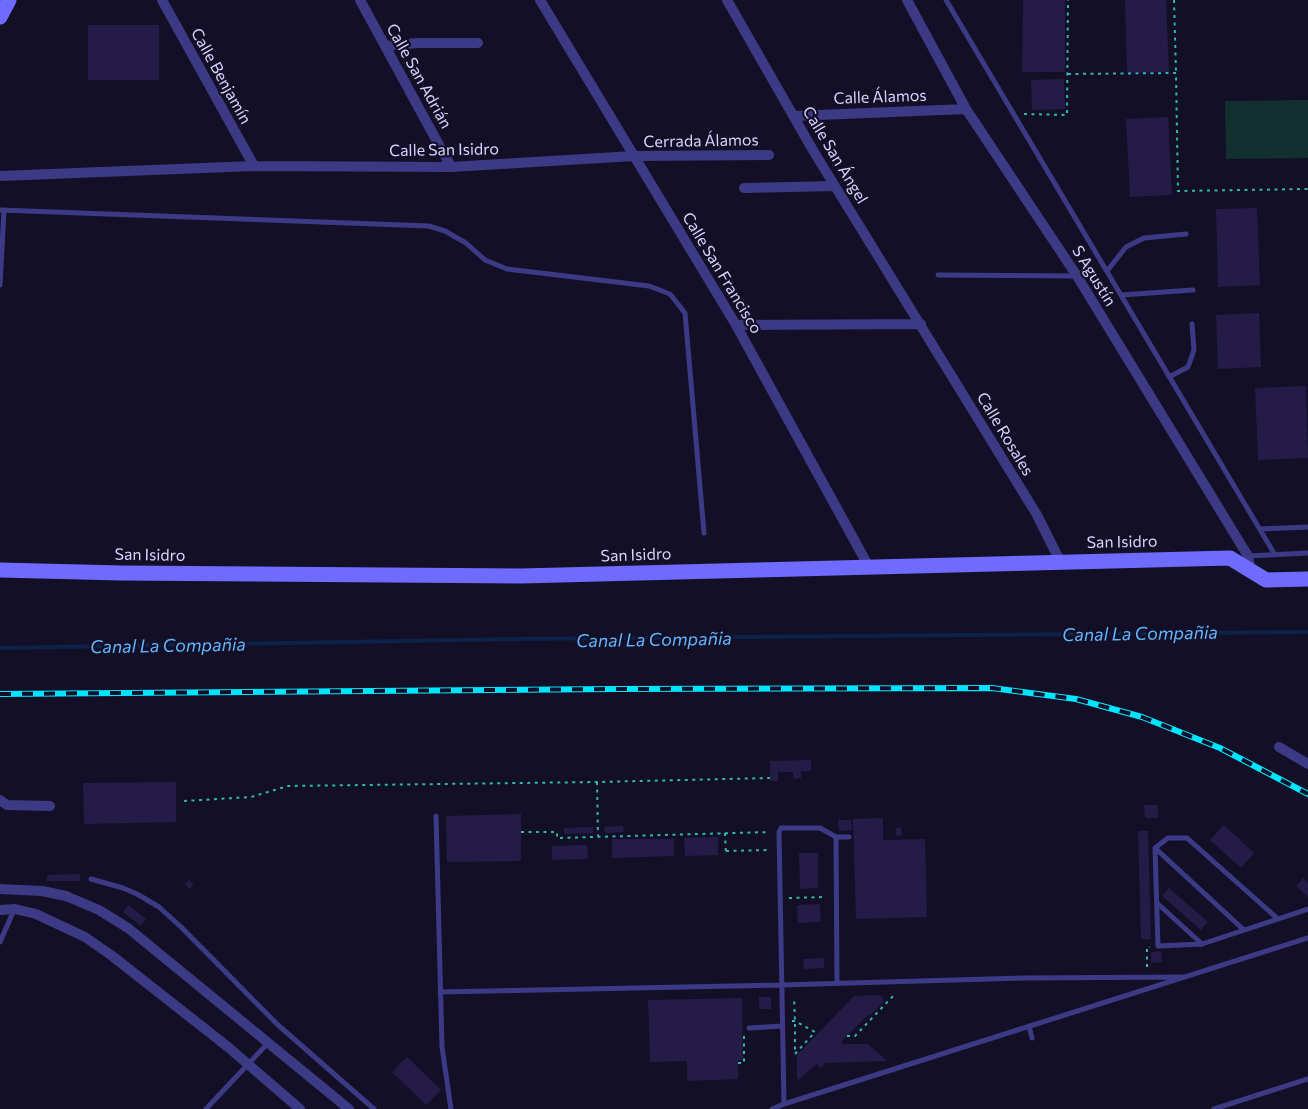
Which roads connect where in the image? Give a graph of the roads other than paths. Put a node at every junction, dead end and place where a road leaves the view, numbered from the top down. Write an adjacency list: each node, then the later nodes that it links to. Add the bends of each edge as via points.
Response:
1 (9, 0): 8 (main road)
2 (162, 0): 15 (street, Calle Benjamín)
3 (360, 0): 10 (street, Calle San Adrián)
4 (540, 0): 14 (street, Calle San Francisco)
5 (727, 0): 12 (street, Calle San Ángel)
6 (907, 0): 11 (street, S Agustín)
7 (946, 0): 22 (lane)
8 (0, 17)
9 (478, 43): 10 (street)
10 (385, 46): 16 (street, Calle San Adrián)
11 (966, 108): 12 (street, Calle Álamos); 24 (street, S Agustín)
12 (794, 116): 18 (street, Calle San Ángel)
13 (769, 155): 14 (street, Cerrada Álamos)
14 (634, 156): 16 (street, Calle San Isidro); 30 (street, Calle San Francisco)
15 (255, 166): 16 (street, Calle San Isidro); 17 (street, Calle San Isidro)
16 (451, 166)
17 (0, 176)
18 (835, 186): 19 (street); 28 (street, Calle San Ángel)
19 (744, 188)
20 (2, 210): 25 (lane); 34 (lane, via 429,226 445,231 485,260 507,269 649,286 670,294 685,313)
21 (1186, 234): 22 (lane, via 1144,238 1126,247)
22 (1107, 271): 27 (lane)
23 (938, 275): 24 (lane)
24 (1077, 276): 38 (street, S Agustín)
25 (0, 285)
26 (1193, 290): 27 (lane)
27 (1121, 295): 31 (lane)
28 (921, 324): 30 (street); 37 (street, Calle Rosales, via 1037,515)
29 (1192, 324): 31 (lane, via 1194,350 1188,367)
30 (736, 326): 39 (street, Calle San Francisco)
31 (1169, 377): 33 (lane)
32 (1308, 527): 33 (lane)
33 (1260, 530): 36 (lane)
34 (704, 533)
35 (1308, 554): 36 (lane)
36 (1275, 555): 38 (lane)
37 (1060, 561): 38 (main road, San Isidro, via 1230,558); 39 (main road, San Isidro)
38 (1250, 563): 41 (main road, San Isidro, via 1266,580)
39 (868, 567): 40 (main road, San Isidro, via 520,576)
40 (0, 570)
41 (1308, 579)
42 (1279, 747): 43 (street)
43 (1308, 764)
44 (0, 800): 45 (street, via 7,806)
45 (50, 806)
46 (436, 816): 64 (lane)
47 (836, 837): 48 (lane); 62 (lane); 63 (lane, via 820,828 781,828 778,832)
48 (849, 837)
49 (1155, 848): 52 (lane); 56 (lane, via 1168,838 1187,838); 57 (lane)
50 (91, 879): 76 (lane, via 123,888 159,908 278,1025)
51 (0, 889): 69 (street, via 66,896 99,910 128,928)
52 (1156, 903): 60 (lane); 60 (lane, via 1158,946)
53 (15, 909): 55 (street); 59 (lane); 70 (street, via 55,922 93,943)
54 (1308, 909): 56 (lane)
55 (0, 910)
56 (1278, 919): 57 (lane)
57 (1244, 930): 60 (lane)
58 (1308, 938): 61 (lane)
59 (0, 942)
60 (1202, 944)
61 (1188, 977): 62 (lane); 66 (lane)
62 (837, 983): 63 (lane)
63 (781, 985): 64 (lane); 65 (lane)
64 (440, 992): 77 (lane, via 442,1047)
65 (782, 1026): 67 (lane); 72 (lane)
66 (1029, 1026): 68 (lane); 72 (lane)
67 (746, 1028)
68 (1032, 1038)
69 (268, 1043): 70 (lane); 75 (street)
70 (249, 1065): 73 (lane); 74 (street)
71 (1308, 1079): 79 (lane)
72 (784, 1104): 78 (lane)
73 (206, 1109)
74 (300, 1109)
75 (349, 1109)
76 (374, 1109)
77 (451, 1109)
78 (772, 1109)
79 (1214, 1109)

